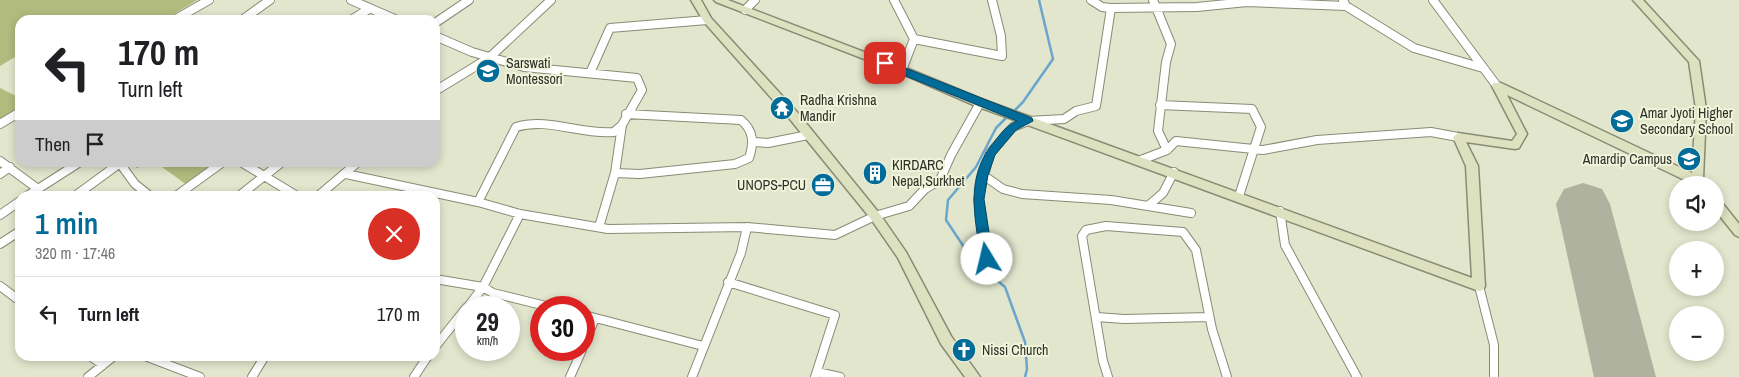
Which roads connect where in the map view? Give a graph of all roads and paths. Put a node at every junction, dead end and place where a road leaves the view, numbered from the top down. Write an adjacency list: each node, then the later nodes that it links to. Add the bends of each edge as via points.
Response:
1 (209, 0): 20 (street)
2 (270, 0): 21 (street)
3 (351, 0): 18 (street)
4 (469, 0): 24 (street)
5 (696, 0): 25 (street)
6 (719, 0): 19 (street)
7 (755, 0): 19 (street)
8 (894, 0): 26 (street)
9 (992, 0): 26 (street, via 1001,36 1002,56)
10 (1091, 0): 17 (street)
11 (1433, 0): 29 (street)
12 (1638, 0): 63 (street, via 1694,61 1701,109)
13 (547, 1): 28 (street)
14 (1246, 1): 15 (street, via 1197,6); 16 (street)
15 (1155, 3): 17 (street); 35 (street, via 1171,44)
16 (1345, 3): 29 (street, via 1414,48)
17 (1111, 8): 38 (street, via 1096,106 1076,111 1064,119)
18 (369, 9): 22 (street); 23 (street)
19 (745, 10): 30 (street)
20 (183, 15)
21 (249, 15)
22 (360, 15)
23 (384, 15)
24 (440, 20)
25 (707, 20): 31 (street, via 610,28); 41 (street)
26 (914, 39): 30 (street)
27 (440, 40): 28 (street)
28 (489, 58): 31 (street, via 538,69); 33 (street)
29 (1483, 68): 32 (street)
30 (902, 70): 34 (street)
31 (590, 72): 36 (street, via 637,78 642,90)
32 (1497, 86): 42 (street, via 1522,134 1520,139 1515,144); 62 (street)
33 (440, 88)
34 (980, 103): 38 (street); 83 (street, via 940,180 908,206)
35 (1160, 106): 44 (street, via 1158,131); 45 (street, via 1252,109 1261,127)
36 (626, 114): 40 (street); 43 (street, via 741,120 749,125)
37 (15, 115): 39 (street)
38 (1025, 120): 46 (street); 61 (street, via 1012,127 990,153)
39 (0, 124)
40 (622, 125): 57 (street); 75 (street, via 608,134 527,121 516,127)
41 (808, 135): 43 (street, via 768,143); 83 (street)
42 (1458, 137): 45 (street, via 1431,132 1317,140); 93 (street, via 1472,166)
43 (755, 142): 57 (street, via 749,158 735,164 640,174)
44 (1167, 150): 45 (street, via 1176,141); 46 (street)
45 (1254, 150): 74 (street)
46 (1142, 160): 56 (street)
47 (0, 161): 48 (street)
48 (10, 167): 58 (street); 64 (street)
49 (72, 167): 64 (street)
50 (115, 167): 66 (street)
51 (123, 167): 67 (street)
52 (216, 167): 68 (street)
53 (250, 167): 60 (street)
54 (275, 167): 60 (street)
55 (353, 167): 59 (street)
56 (1174, 172): 74 (street); 77 (street, via 1163,193)
57 (615, 173): 84 (street)
58 (0, 174)
59 (346, 174): 71 (street); 72 (street)
60 (265, 175): 69 (street); 70 (street)
61 (983, 175): 77 (street, via 1003,188 1022,194 1102,199); 89 (street, via 978,199)
62 (1686, 176)
63 (1699, 176)
64 (38, 189): 65 (street)
65 (35, 191)
66 (82, 191)
67 (144, 191)
68 (183, 191)
69 (245, 191)
70 (289, 191)
71 (324, 191)
72 (426, 191)
73 (440, 194): 75 (street)
74 (1239, 196): 79 (street)
75 (478, 202): 82 (street)
76 (15, 204): 81 (street)
77 (1148, 206): 78 (street)
78 (1191, 212)
79 (1280, 212): 93 (street); 122 (street, via 1285,245)
80 (1724, 213): 86 (street)
81 (0, 214)
82 (520, 214): 84 (street); 94 (street)
83 (875, 216): 85 (street, via 835,235); 119 (street, via 902,255 946,340)
84 (599, 227): 85 (street)
85 (747, 227): 91 (street, via 741,253)
86 (1739, 232)
87 (15, 234): 88 (street)
88 (0, 244)
89 (987, 259)
90 (440, 280): 94 (street)
91 (728, 282): 103 (street); 111 (street, via 835,315)
92 (0, 286): 96 (street)
93 (1479, 286): 123 (street, via 1494,345)
94 (484, 287): 95 (street); 97 (street, via 493,293)
95 (477, 296)
96 (15, 297)
97 (530, 302)
98 (1097, 317): 99 (street); 99 (street, via 1082,236 1086,230 1106,226 1183,232 1196,250); 120 (street)
99 (1209, 317): 121 (street)
100 (595, 318): 103 (street)
101 (455, 323): 102 (street)
102 (440, 341)
103 (703, 346): 117 (street)
104 (97, 361): 110 (street)
105 (108, 361): 110 (street)
106 (159, 361): 113 (street)
107 (262, 361): 114 (street)
108 (425, 361): 115 (street)
109 (577, 361): 116 (street)
110 (103, 365): 112 (street)
111 (816, 374): 118 (street)
112 (88, 377)
113 (200, 377)
114 (252, 377)
115 (414, 377)
116 (570, 377)
117 (692, 377)
118 (840, 377)
119 (973, 377)
120 (1108, 377)
121 (1227, 377)
122 (1357, 377)
123 (1494, 377)

